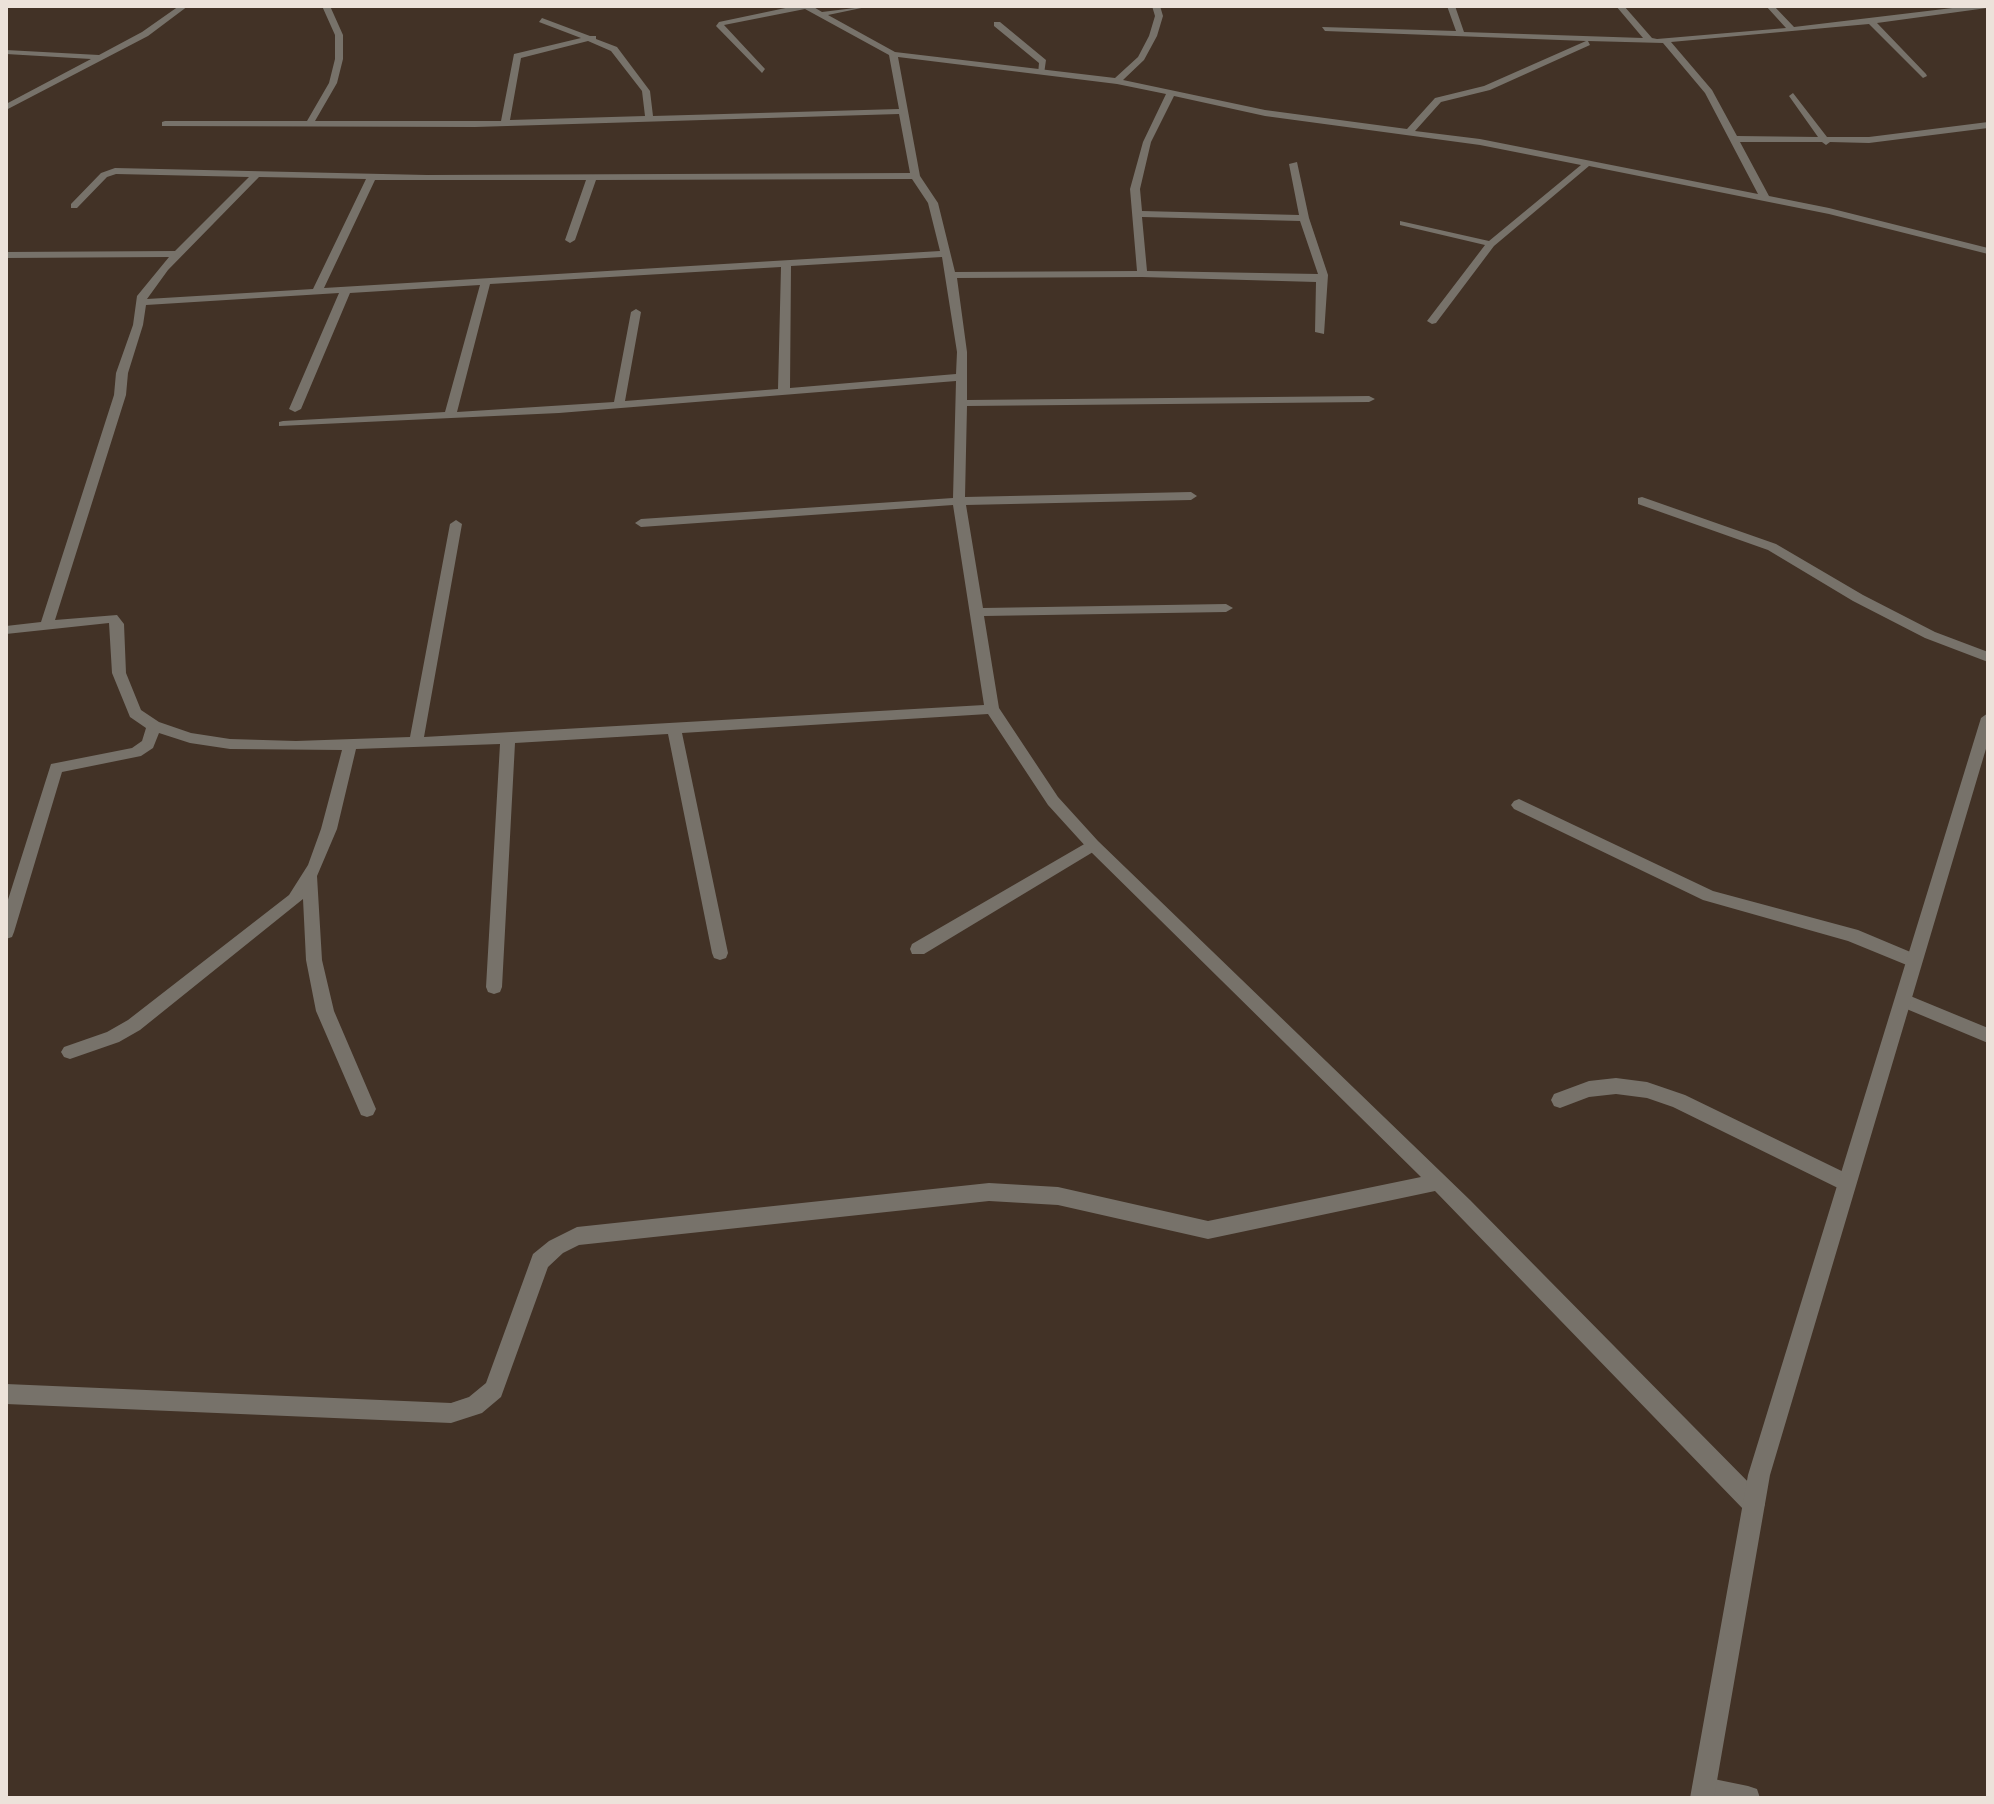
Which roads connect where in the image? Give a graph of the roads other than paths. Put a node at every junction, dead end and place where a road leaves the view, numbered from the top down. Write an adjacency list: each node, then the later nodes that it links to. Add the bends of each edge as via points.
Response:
1 (184, 6): 23 (street)
2 (326, 6): 37 (street, via 339,35 339,59 333,83)
3 (806, 6): 10 (street); 24 (street, via 719,24)
4 (867, 6): 10 (street)
5 (1156, 6): 27 (street, via 1153,36 1141,58)
6 (1451, 6): 16 (street)
7 (1620, 6): 19 (street)
8 (1770, 6): 15 (street)
9 (1987, 6): 12 (street)
10 (821, 14): 22 (street)
11 (542, 20): 17 (street)
12 (1872, 22): 15 (street); 26 (street)
13 (997, 24): 25 (street, via 1043,62)
14 (1325, 29): 16 (street)
15 (1792, 30): 20 (street)
16 (1461, 34): 18 (street)
17 (594, 38): 34 (street, via 614,49 637,75 646,91); 35 (street, via 517,56)
18 (1597, 40): 19 (street); 39 (street, via 1487,88 1438,100)
19 (1649, 40): 20 (street)
20 (1665, 40): 40 (street, via 1709,92)
21 (6, 52): 23 (street)
22 (893, 54): 25 (street); 33 (street)
23 (100, 57): 31 (street)
24 (762, 71)
25 (1041, 72): 27 (street)
26 (1923, 76)
27 (1117, 81): 28 (street)
28 (1172, 91): 39 (street, via 1265,113); 50 (street, via 1147,142 1135,189)
29 (6, 95): 31 (street)
30 (1793, 96): 41 (street)
31 (25, 97): 32 (street)
32 (6, 107)
33 (903, 111): 34 (street); 45 (street)
34 (649, 117): 35 (street)
35 (505, 123): 37 (street)
36 (165, 124): 37 (street)
37 (309, 125)
38 (1988, 125): 41 (street)
39 (1410, 131): 42 (street)
40 (1733, 139): 41 (street); 48 (street)
41 (1826, 142)
42 (1588, 163): 48 (street); 54 (street)
43 (1294, 164): 51 (street)
44 (257, 174): 46 (street); 49 (street, via 115,171 104,175); 56 (street)
45 (915, 176): 47 (street); 57 (street, via 933,203)
46 (372, 177): 47 (street); 65 (street)
47 (592, 177): 53 (street)
48 (1765, 198): 55 (street)
49 (74, 206)
50 (1136, 214): 51 (street); 60 (street)
51 (1304, 218): 62 (street)
52 (1403, 223): 54 (street)
53 (570, 240)
54 (1491, 244): 68 (street)
55 (1988, 251)
56 (177, 254): 58 (street); 66 (street)
57 (945, 254): 59 (street); 61 (street)
58 (6, 255)
59 (786, 264): 63 (street); 71 (street)
60 (1142, 274): 61 (street); 62 (street)
61 (951, 275): 70 (street)
62 (1321, 277): 69 (street)
63 (486, 281): 64 (street); 76 (street)
64 (346, 289): 65 (street); 75 (street)
65 (317, 291): 66 (street)
66 (141, 302): 85 (street, via 120,395)
67 (636, 312): 74 (street)
68 (1432, 321)
69 (1320, 332)
70 (962, 377): 71 (street); 73 (street)
71 (784, 392): 74 (street)
72 (1369, 399): 73 (street)
73 (961, 403): 79 (street)
74 (619, 405): 76 (street)
75 (295, 409)
76 (450, 416): 77 (street)
77 (283, 424)
78 (1191, 496): 79 (street)
79 (959, 501): 81 (street); 84 (street)
80 (1642, 501): 87 (street, via 1772,547 1882,611)
81 (641, 523)
82 (456, 524): 93 (street)
83 (1226, 608): 84 (street)
84 (976, 612): 88 (street)
85 (46, 626): 86 (street); 90 (street, via 115,620 126,694 135,713)
86 (6, 630)
87 (1988, 657)
88 (992, 709): 91 (street); 96 (street, via 1053,801)
89 (1988, 718): 101 (street)
90 (154, 726): 94 (street, via 230,744); 98 (street, via 148,744 136,752 56,768)
91 (674, 730): 92 (street); 100 (street)
92 (508, 739): 93 (street); 102 (street)
93 (416, 742): 94 (street)
94 (350, 745): 97 (street, via 329,829)
95 (1519, 805): 101 (street, via 1709,896 1852,935)
96 (1093, 845): 99 (street); 108 (street)
97 (310, 875): 105 (street, via 295,899 134,1025); 107 (street, via 314,960 325,1011)
98 (6, 932)
99 (918, 949)
100 (720, 953)
101 (1914, 961): 103 (street)
102 (494, 987)
103 (1903, 1000): 104 (street); 109 (street)
104 (1988, 1036)
105 (70, 1052)
106 (1560, 1100): 109 (street, via 1603,1088 1647,1090 1702,1111)
107 (367, 1109)
108 (1439, 1182): 110 (street, via 1208,1230 1058,1196 989,1192 577,1236 540,1261 494,1390 475,1406 451,1413); 111 (street)
109 (1847, 1183): 111 (street)
110 (6, 1394)
111 (1754, 1504): 112 (street)
112 (1703, 1793): 113 (street)
113 (1748, 1798)

